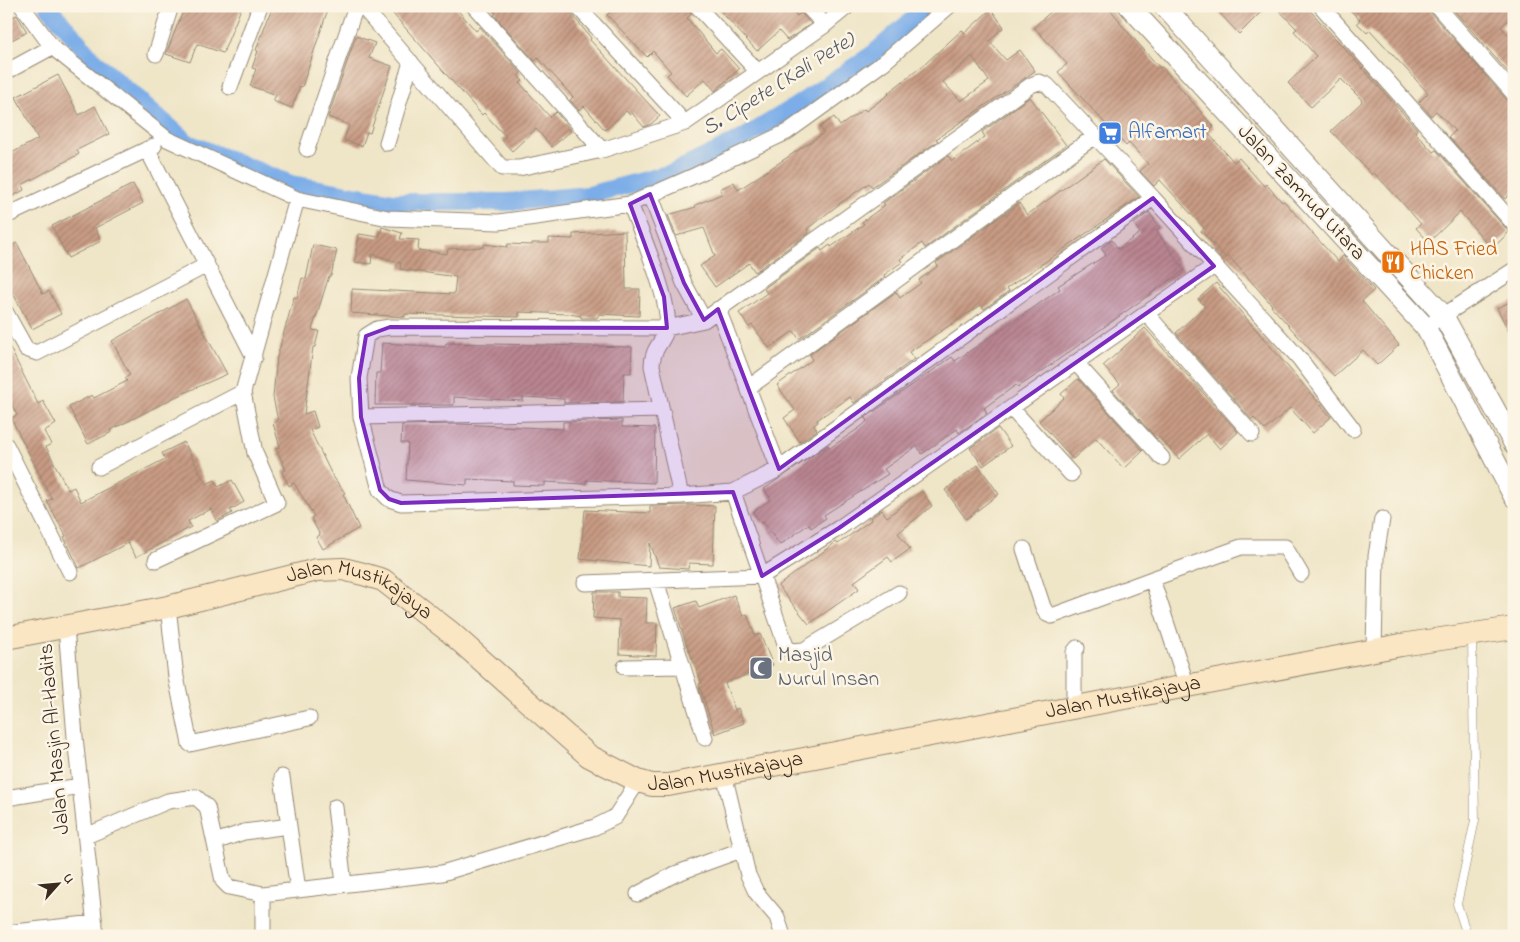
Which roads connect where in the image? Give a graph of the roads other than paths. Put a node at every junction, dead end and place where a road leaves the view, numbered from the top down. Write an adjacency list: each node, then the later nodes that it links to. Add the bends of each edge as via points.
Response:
1 (22, 6): 17 (street)
2 (170, 6): 18 (street)
3 (260, 6): 22 (street)
4 (356, 6): 29 (street)
5 (362, 6): 19 (street)
6 (474, 6): 30 (street)
7 (577, 6): 24 (street)
8 (697, 6): 21 (street)
9 (807, 6): 16 (street)
10 (949, 6): 31 (street, via 883,63 786,132)
11 (1129, 6): 46 (street, Jalan Zamrud Utara)
12 (1164, 6): 43 (street, Jalan Zamrud Utara)
13 (1321, 6): 36 (street)
14 (1437, 6): 23 (street)
15 (839, 9): 16 (street)
16 (825, 25): 21 (street)
17 (52, 47): 20 (street); 26 (street)
18 (156, 54)
19 (411, 62): 27 (street); 30 (street, via 502,168 519,168)
20 (6, 72)
21 (758, 72): 24 (street)
22 (230, 87)
23 (1514, 94)
24 (685, 124): 30 (street)
25 (1095, 136): 32 (street); 40 (street, via 1047,85 1039,82 1031,85); 49 (street)
26 (167, 139): 28 (street); 33 (street)
27 (387, 143)
28 (147, 149): 35 (street); 37 (street)
29 (307, 149)
30 (602, 150)
31 (650, 194): 34 (street); 44 (street, via 684,283)
32 (1153, 198): 38 (street); 60 (street)
33 (297, 199): 34 (street, via 388,218 499,222); 47 (street)
34 (630, 204): 45 (street, via 664,297)
35 (6, 216)
36 (1514, 224)
37 (207, 266): 41 (street, via 37,353 26,349); 47 (street)
38 (1214, 266): 42 (street); 54 (street, via 1299,358)
39 (1514, 270): 43 (street)
40 (718, 309): 44 (street); 49 (street)
41 (6, 313)
42 (1146, 313): 48 (street); 55 (street)
43 (1443, 315): 46 (street); 56 (street, Jalan Zamrud Utara)
44 (704, 320): 45 (street)
45 (667, 328): 52 (street, via 652,354); 53 (street, via 377,329 366,336 359,378)
46 (1426, 328): 64 (street, Jalan Zamrud Utara)
47 (254, 357): 50 (street)
48 (1076, 363): 51 (street); 58 (street)
49 (748, 388): 60 (street)
50 (243, 392): 59 (street); 67 (street, via 255,453 277,503)
51 (1011, 408): 61 (street); 70 (street, via 839,528)
52 (662, 410): 53 (street); 63 (street)
53 (361, 417): 63 (street, via 380,490 389,499 401,503)
54 (1352, 429)
55 (1252, 434)
56 (1514, 444)
57 (6, 445): 68 (street)
58 (1162, 458)
59 (99, 467)
60 (779, 469): 62 (street)
61 (1071, 474)
62 (733, 492): 63 (street); 70 (street)
63 (681, 496)
64 (1514, 497)
65 (1382, 519): 81 (street, via 1376,556)
66 (1024, 549): 71 (street, via 1043,607 1052,616)
67 (156, 560)
68 (70, 572)
69 (1302, 574): 71 (street, via 1285,547 1241,546)
70 (762, 576): 72 (street); 74 (street, via 786,646 796,652)
71 (1152, 579): 84 (street)
72 (656, 581): 73 (street); 82 (street)
73 (585, 583)
74 (900, 593)
75 (168, 607): 76 (main road, Jalan Mustikajaya); 86 (street, via 176,677 190,744); 90 (main road, Jalan Mustikajaya, via 317,570 343,570 383,580 450,632 589,756)
76 (66, 627): 79 (main road, Jalan Mustikajaya); 91 (street, Jalan Masjin Al-Hadits)
77 (1514, 628): 78 (main road, Jalan Mustikajaya)
78 (1472, 635): 81 (main road, Jalan Mustikajaya); 103 (lane, via 1475,820 1457,904)
79 (6, 638)
80 (1077, 648): 85 (street, via 1074,652)
81 (1374, 650): 84 (main road, Jalan Mustikajaya)
82 (682, 666): 83 (street); 87 (street)
83 (625, 667)
84 (1187, 686): 85 (main road, Jalan Mustikajaya)
85 (1074, 707): 88 (main road, Jalan Mustikajaya)
86 (310, 718)
87 (705, 738)
88 (724, 774): 90 (main road, Jalan Mustikajaya, via 668,785); 97 (street)
89 (282, 777): 94 (street)
90 (638, 781): 98 (street, via 615,817 595,827 442,873)
91 (80, 786): 92 (street); 95 (street, Jalan Masjin Al-Hadits)
92 (6, 798)
93 (335, 807): 98 (street)
94 (289, 826): 96 (street, via 244,832); 99 (street)
95 (86, 836): 96 (street, via 168,801 196,797 207,807); 102 (street, Jalan Masjin Al-Hadits)
96 (214, 842): 100 (street, via 223,881 229,887)
97 (742, 850): 101 (street, via 675,874); 106 (street, via 756,892 777,917)
98 (344, 884): 99 (street)
99 (298, 890): 100 (street)
100 (263, 894): 105 (street)
101 (638, 894)
102 (95, 930): 104 (street)
103 (1466, 932)
104 (6, 933)
105 (263, 936)
106 (783, 936)

